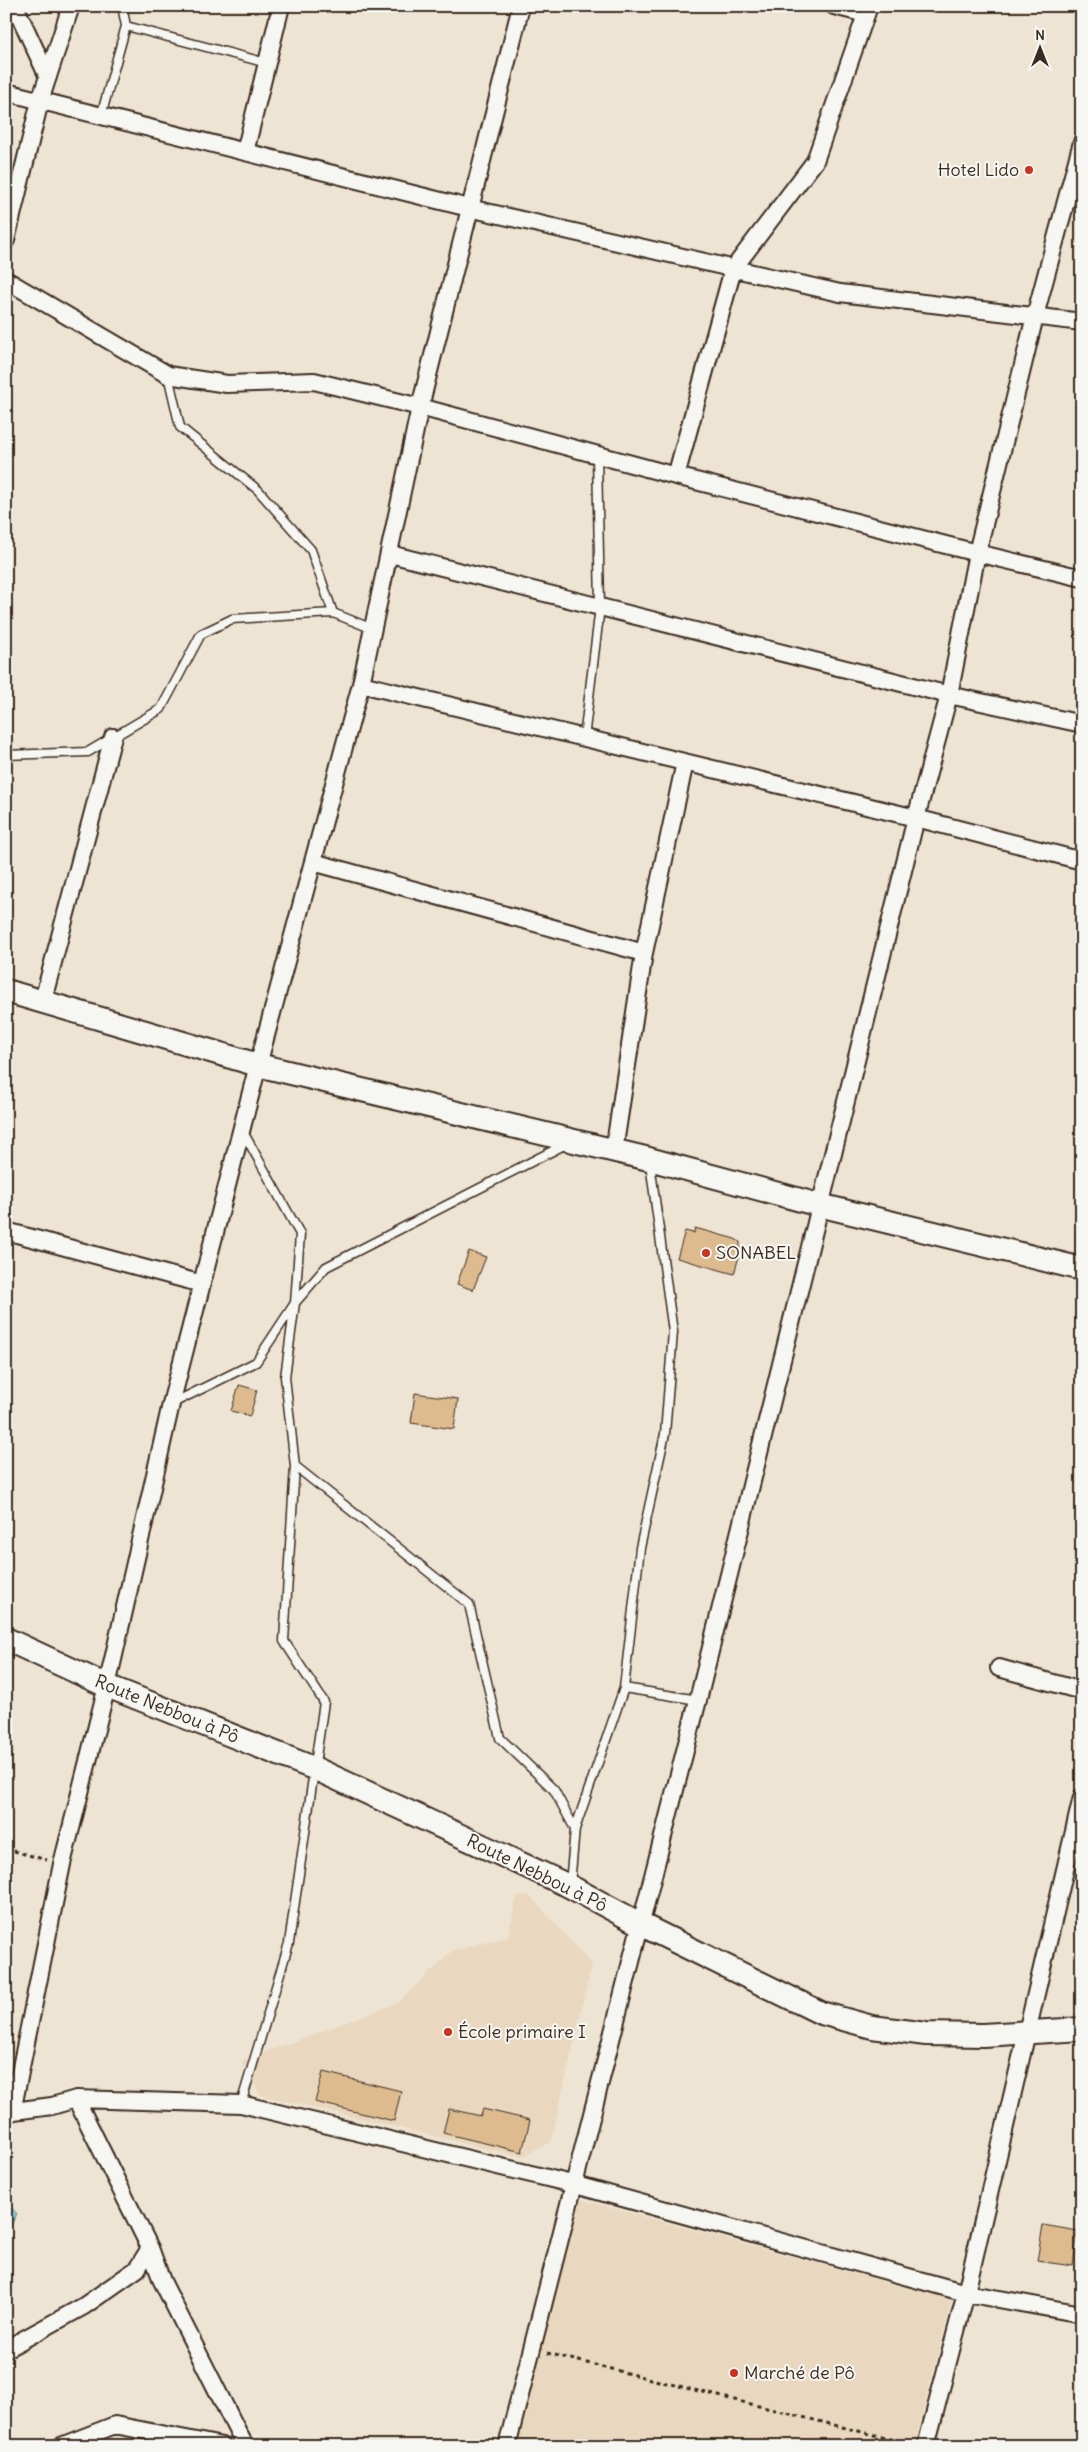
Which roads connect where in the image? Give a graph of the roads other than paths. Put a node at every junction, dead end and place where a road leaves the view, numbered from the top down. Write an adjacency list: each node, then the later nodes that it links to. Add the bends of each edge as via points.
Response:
1 (15, 6): 10 (street)
2 (71, 6): 10 (street)
3 (122, 6): 8 (lane)
4 (281, 6): 9 (street)
5 (521, 6): 16 (street)
6 (834, 6): 7 (street)
7 (868, 10): 18 (street, via 815,161)
8 (126, 26): 9 (lane); 13 (lane)
9 (267, 63): 15 (street)
10 (48, 77): 12 (street)
11 (6, 92): 12 (street)
12 (40, 101): 13 (street); 17 (street)
13 (101, 116): 15 (street)
14 (1082, 142): 20 (street)
15 (245, 152): 16 (street)
16 (469, 208): 18 (street); 23 (street)
17 (6, 240)
18 (733, 269): 20 (street, via 840,293); 25 (street)
19 (6, 280): 22 (street)
20 (1035, 316): 21 (street); 26 (street)
21 (1082, 322)
22 (168, 375): 23 (street, via 227,384 314,381); 30 (lane, via 180,426 258,490 311,550)
23 (420, 407): 24 (street); 27 (street)
24 (597, 455): 25 (street); 29 (lane)
25 (676, 476): 26 (street)
26 (977, 553): 28 (street); 33 (street)
27 (390, 554): 29 (street); 31 (street)
28 (1082, 578)
29 (600, 607): 33 (street); 36 (lane)
30 (333, 613): 31 (lane); 35 (lane, via 232,618 201,634 161,708)
31 (373, 629): 32 (street)
32 (361, 684): 36 (street); 41 (street)
33 (949, 695): 34 (street); 39 (street)
34 (1082, 724)
35 (113, 737): 37 (lane, via 88,752); 44 (street)
36 (584, 738): 38 (street)
37 (6, 755)
38 (685, 762): 39 (street); 42 (street)
39 (916, 818): 40 (street); 50 (street)
40 (1082, 861)
41 (312, 862): 42 (street); 45 (street)
42 (644, 953): 48 (street)
43 (6, 990): 44 (main road)
44 (43, 1000): 45 (main road)
45 (258, 1065): 46 (street); 47 (main road)
46 (242, 1129): 53 (street); 54 (lane, via 300,1234)
47 (572, 1142): 48 (main road); 54 (lane, via 326,1267)
48 (614, 1151): 49 (main road)
49 (649, 1159): 50 (main road); 60 (lane, via 673,1332 665,1434 640,1548)
50 (820, 1205): 52 (main road); 62 (street)
51 (6, 1231): 53 (street)
52 (1082, 1269)
53 (202, 1284): 55 (street)
54 (295, 1303): 55 (lane, via 256,1362); 56 (lane, via 285,1377)
55 (171, 1404): 59 (street)
56 (294, 1466): 63 (lane, via 284,1642 324,1702); 65 (lane, via 469,1604 500,1738 554,1790)
57 (6, 1639): 59 (main road, Route Nebbou à Pô)
58 (999, 1668): 61 (street)
59 (107, 1686): 63 (main road, Route Nebbou à Pô); 72 (street, via 62,1864)
60 (624, 1688): 62 (lane); 65 (lane)
61 (1082, 1691)
62 (698, 1700): 67 (street)
63 (316, 1769): 66 (main road, Route Nebbou à Pô); 71 (lane, via 289,1944)
64 (1082, 1797): 69 (street)
65 (574, 1829): 66 (lane)
66 (569, 1886): 67 (main road, Route Nebbou à Pô)
67 (640, 1924): 69 (main road, Route Nebbou à Pô, via 821,2012 872,2027 926,2034); 73 (street)
68 (1082, 2028): 69 (main road, Route Nebbou à Pô)
69 (1028, 2032): 75 (street)
70 (76, 2099): 71 (street); 72 (street); 74 (street)
71 (241, 2104): 73 (street)
72 (9, 2112)
73 (572, 2184): 75 (street); 81 (street)
74 (150, 2248): 77 (street, via 137,2269 84,2306); 80 (street, via 162,2281)
75 (966, 2293): 76 (street); 82 (street)
76 (1082, 2314)
77 (6, 2349)
78 (61, 2446): 79 (street, via 114,2425)
79 (222, 2446)
80 (245, 2446)
81 (506, 2446)
82 (926, 2446)

